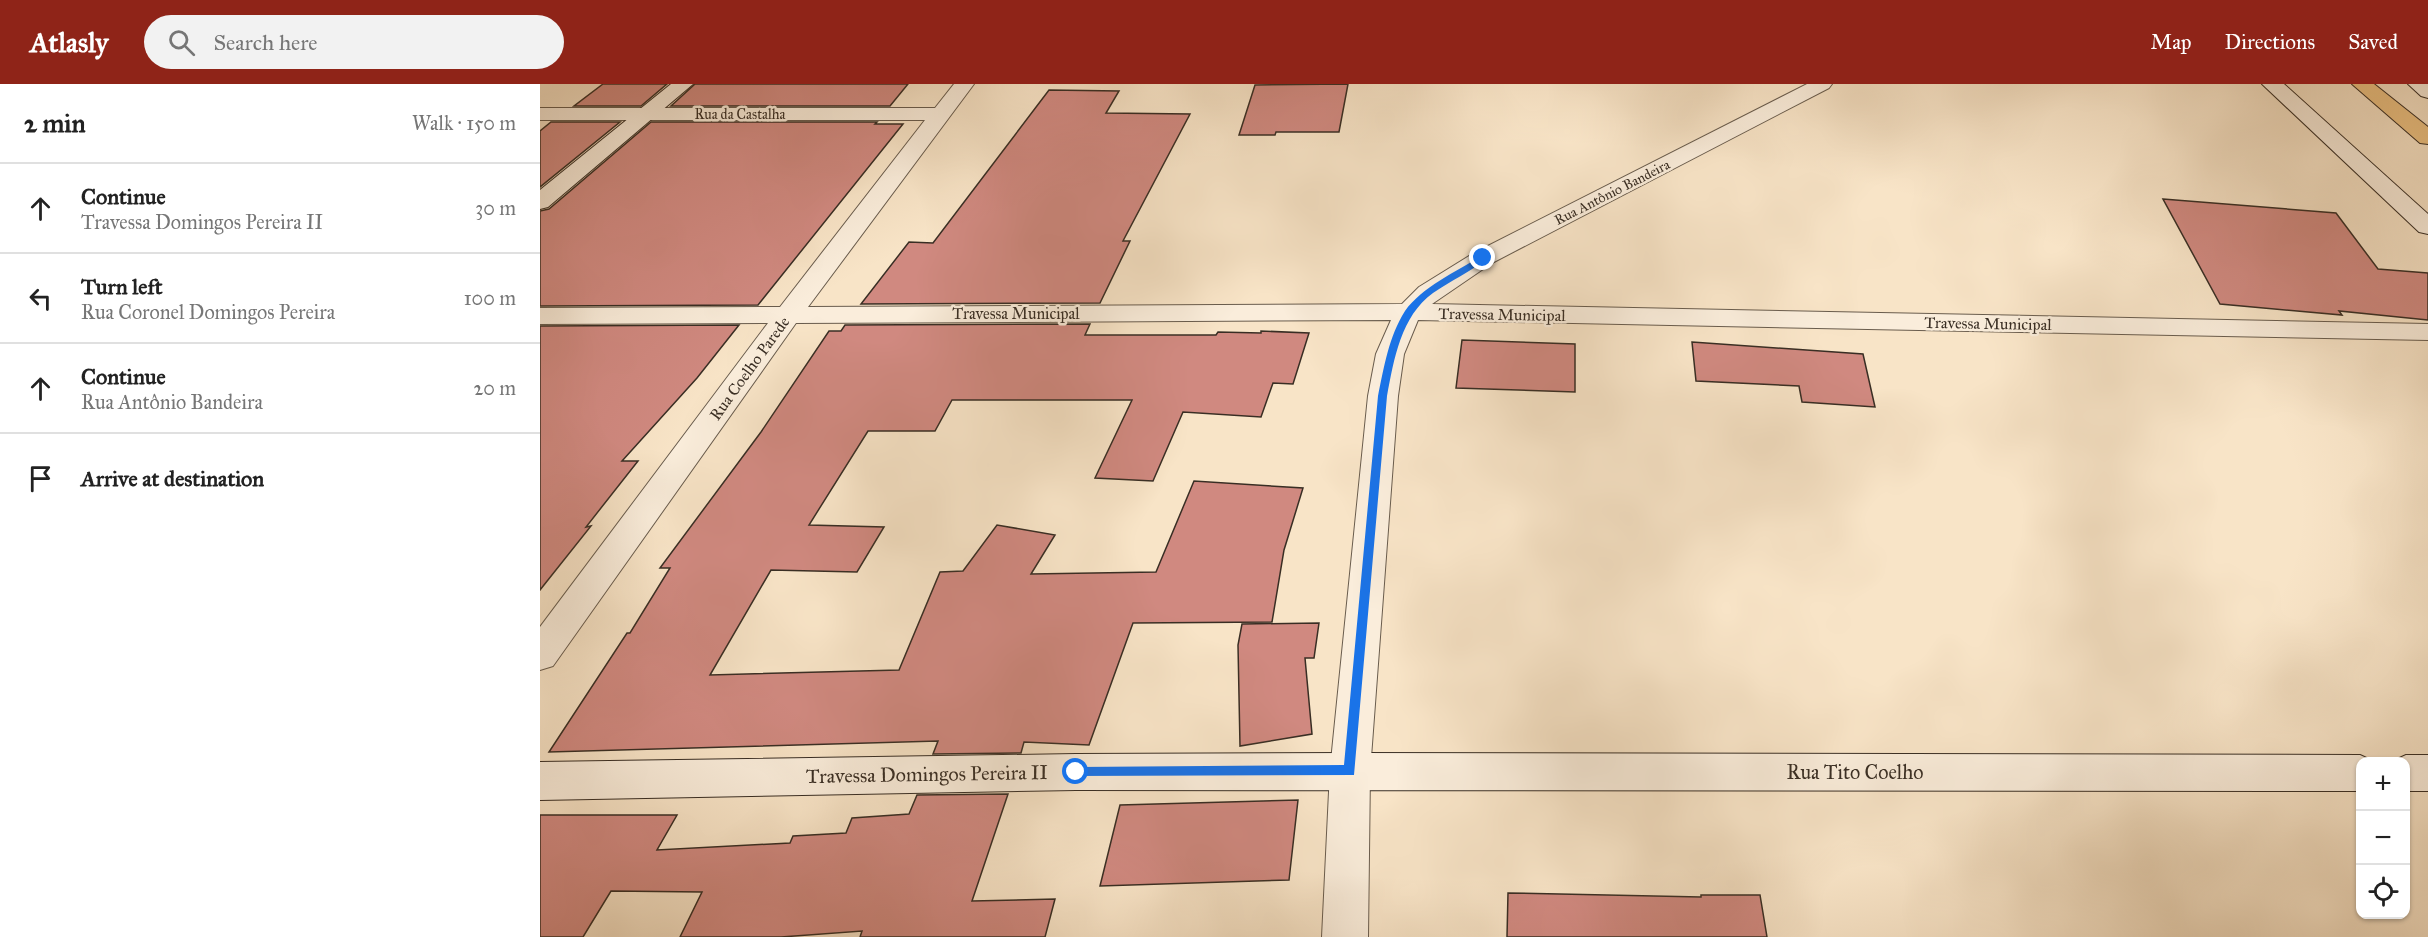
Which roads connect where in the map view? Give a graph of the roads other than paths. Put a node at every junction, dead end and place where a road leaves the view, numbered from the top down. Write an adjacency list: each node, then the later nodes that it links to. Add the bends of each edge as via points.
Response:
1 (683, 84): 9 (street)
2 (964, 84): 10 (street, Rua Coelho Parede)
3 (1822, 84): 14 (street, Rua Antônio Bandeira, via 1483,258 1428,293)
4 (2272, 84): 13 (street)
5 (2362, 84): 11 (main road)
6 (2418, 84): 7 (street)
7 (2428, 92)
8 (540, 114): 9 (street, Rua da Castalha)
9 (646, 114): 10 (street, Rua da Castalha); 12 (street)
10 (941, 114): 15 (street, Rua Coelho Parede)
11 (2428, 138)
12 (540, 202)
13 (2428, 227)
14 (1409, 312): 15 (street, Travessa Municipal); 17 (street, Travessa Municipal); 19 (street, via 1390,354 1383,396)
15 (789, 313): 16 (street, Travessa Municipal); 18 (street, Rua Coelho Parede)
16 (540, 316)
17 (2428, 332)
18 (540, 655)
19 (1350, 771): 20 (street, Rua Tito Coelho); 23 (street, Travessa Domingos Pereira II); 24 (street)
20 (2356, 773)
21 (2410, 773): 22 (street)
22 (2428, 773)
23 (540, 781)
24 (1345, 937)

